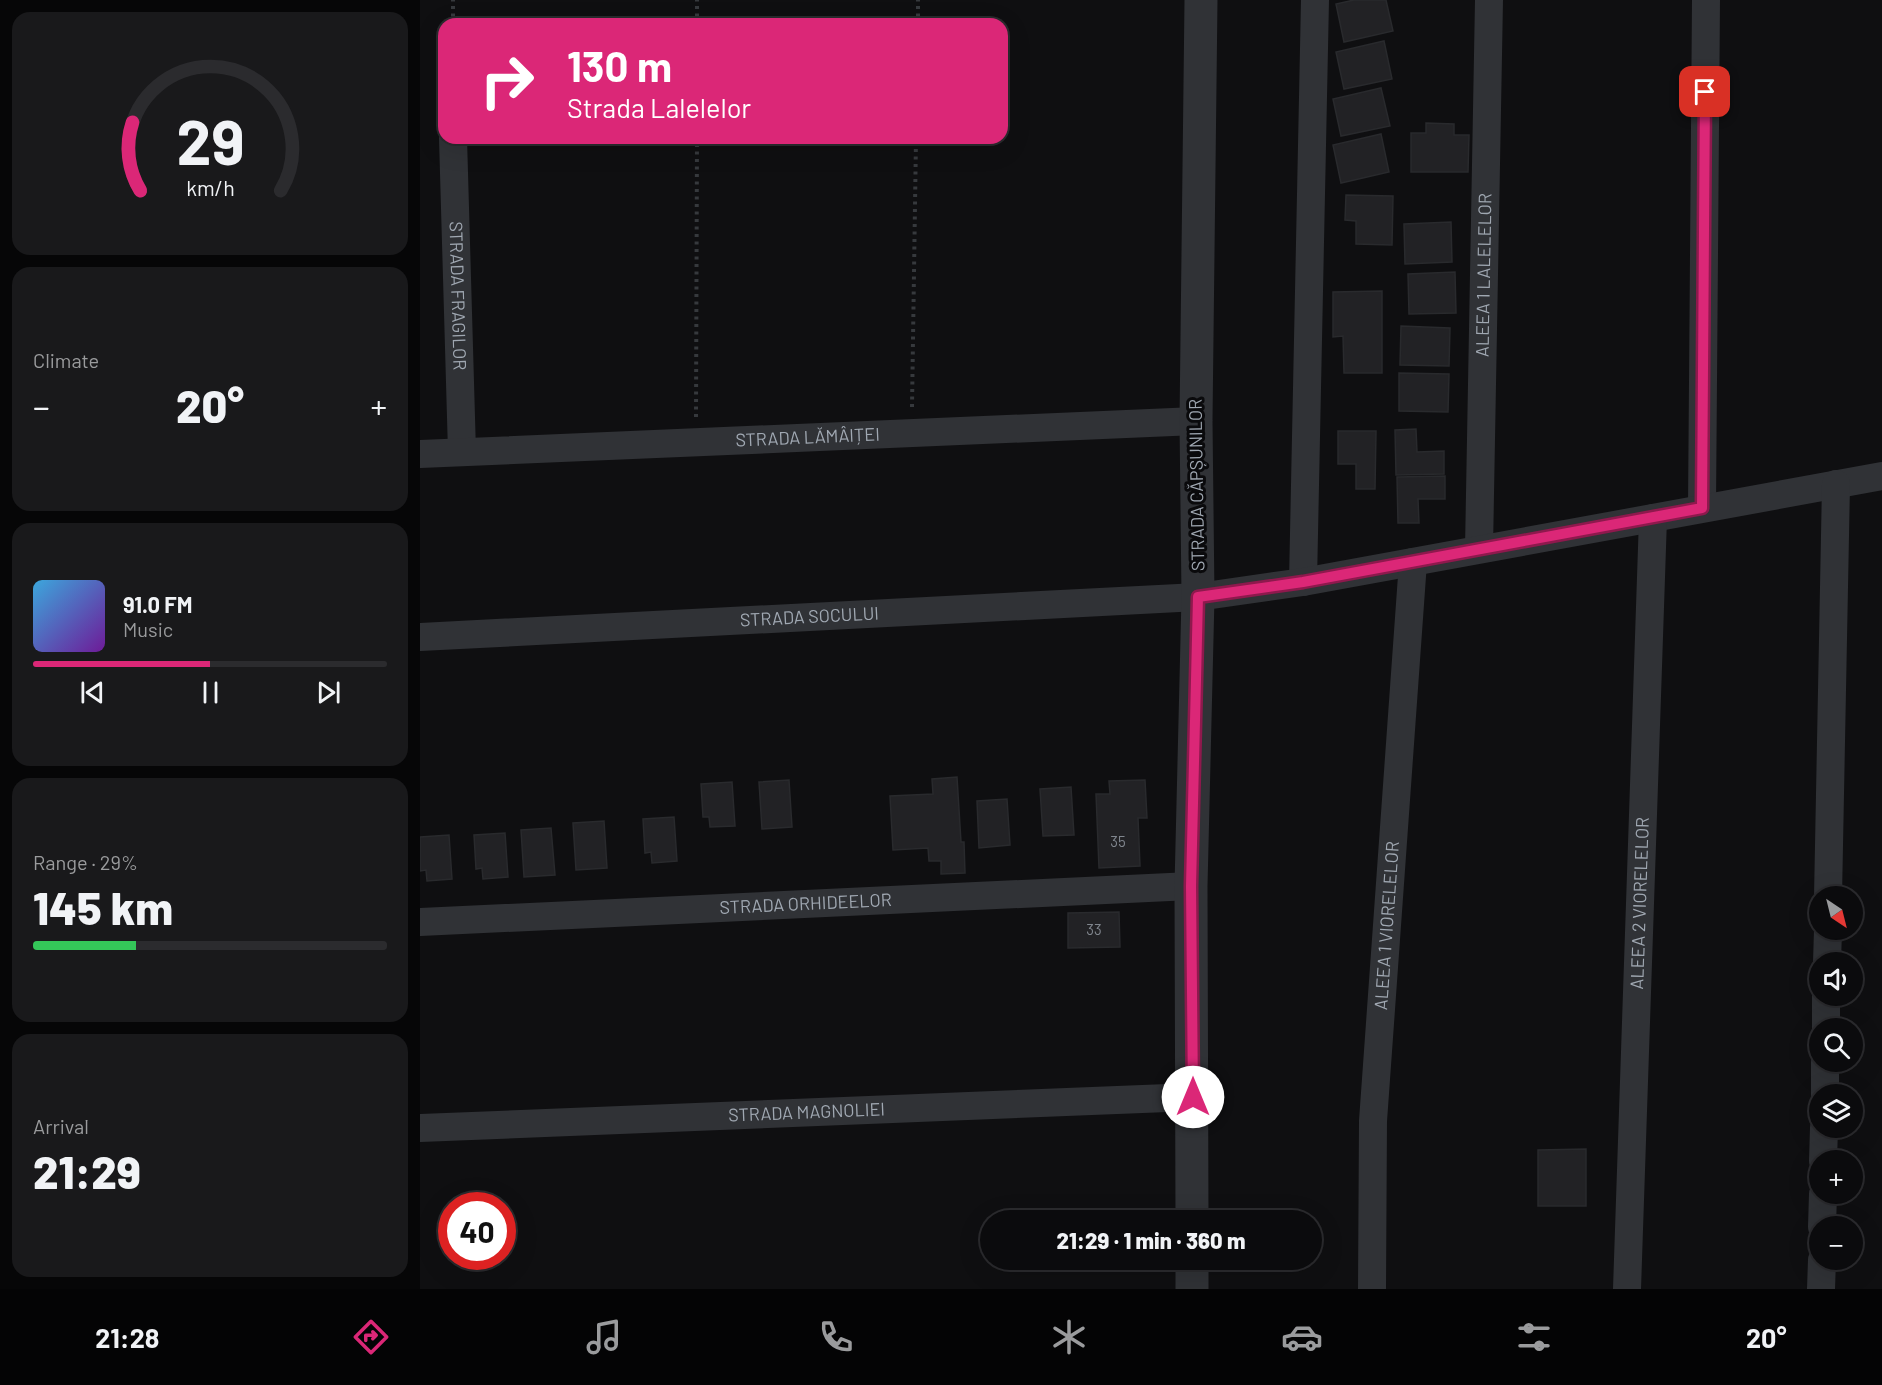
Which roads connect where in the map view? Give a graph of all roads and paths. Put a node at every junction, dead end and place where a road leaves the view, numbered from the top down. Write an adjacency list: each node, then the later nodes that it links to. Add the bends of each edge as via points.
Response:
1 (453, 0): 8 (path)
2 (697, 0): 9 (path)
3 (918, 0): 10 (path)
4 (1201, 0): 14 (street, STRADA CĂPȘUNILOR)
5 (1315, 0): 25 (street)
6 (1489, 0): 23 (street, ALEEA 1 LALELELOR)
7 (1706, 0): 21 (street)
8 (453, 18)
9 (697, 18)
10 (918, 18)
11 (453, 144): 17 (street, STRADA FRAGILOR)
12 (697, 144): 16 (path)
13 (916, 144): 15 (path)
14 (1196, 421): 15 (street, STRADA LĂMÂIȚEI); 26 (street, STRADA CĂPȘUNILOR)
15 (912, 433): 16 (street, STRADA LĂMÂIȚEI)
16 (696, 442): 17 (street, STRADA LĂMÂIȚEI)
17 (462, 452): 18 (street, STRADA LĂMÂIȚEI)
18 (420, 454)
19 (1882, 476): 20 (street, STRADA SOCULUI)
20 (1836, 484): 21 (street, STRADA SOCULUI); 29 (street)
21 (1702, 508): 22 (street, STRADA SOCULUI)
22 (1653, 518): 23 (street, STRADA SOCULUI); 38 (street, ALEEA 2 VIORELELOR)
23 (1479, 549): 24 (street, STRADA SOCULUI)
24 (1413, 562): 25 (street, STRADA SOCULUI); 37 (street, ALEEA 1 VIORELELOR, via 1373,1120)
25 (1303, 582): 26 (street, STRADA SOCULUI)
26 (1198, 597): 27 (street, STRADA SOCULUI); 28 (street, STRADA CĂPȘUNILOR)
27 (420, 637)
28 (1191, 886): 30 (street, STRADA ORHIDEELOR); 31 (street, STRADA CĂPȘUNILOR)
29 (1828, 886)
30 (420, 922)
31 (1193, 1097): 32 (street, STRADA MAGNOLIEI); 33 (street, STRADA CĂPȘUNILOR)
32 (420, 1128)
33 (1192, 1210)
34 (1192, 1270): 36 (street)
35 (1822, 1270): 39 (street)
36 (1192, 1289)
37 (1372, 1289)
38 (1628, 1289)
39 (1821, 1289)

